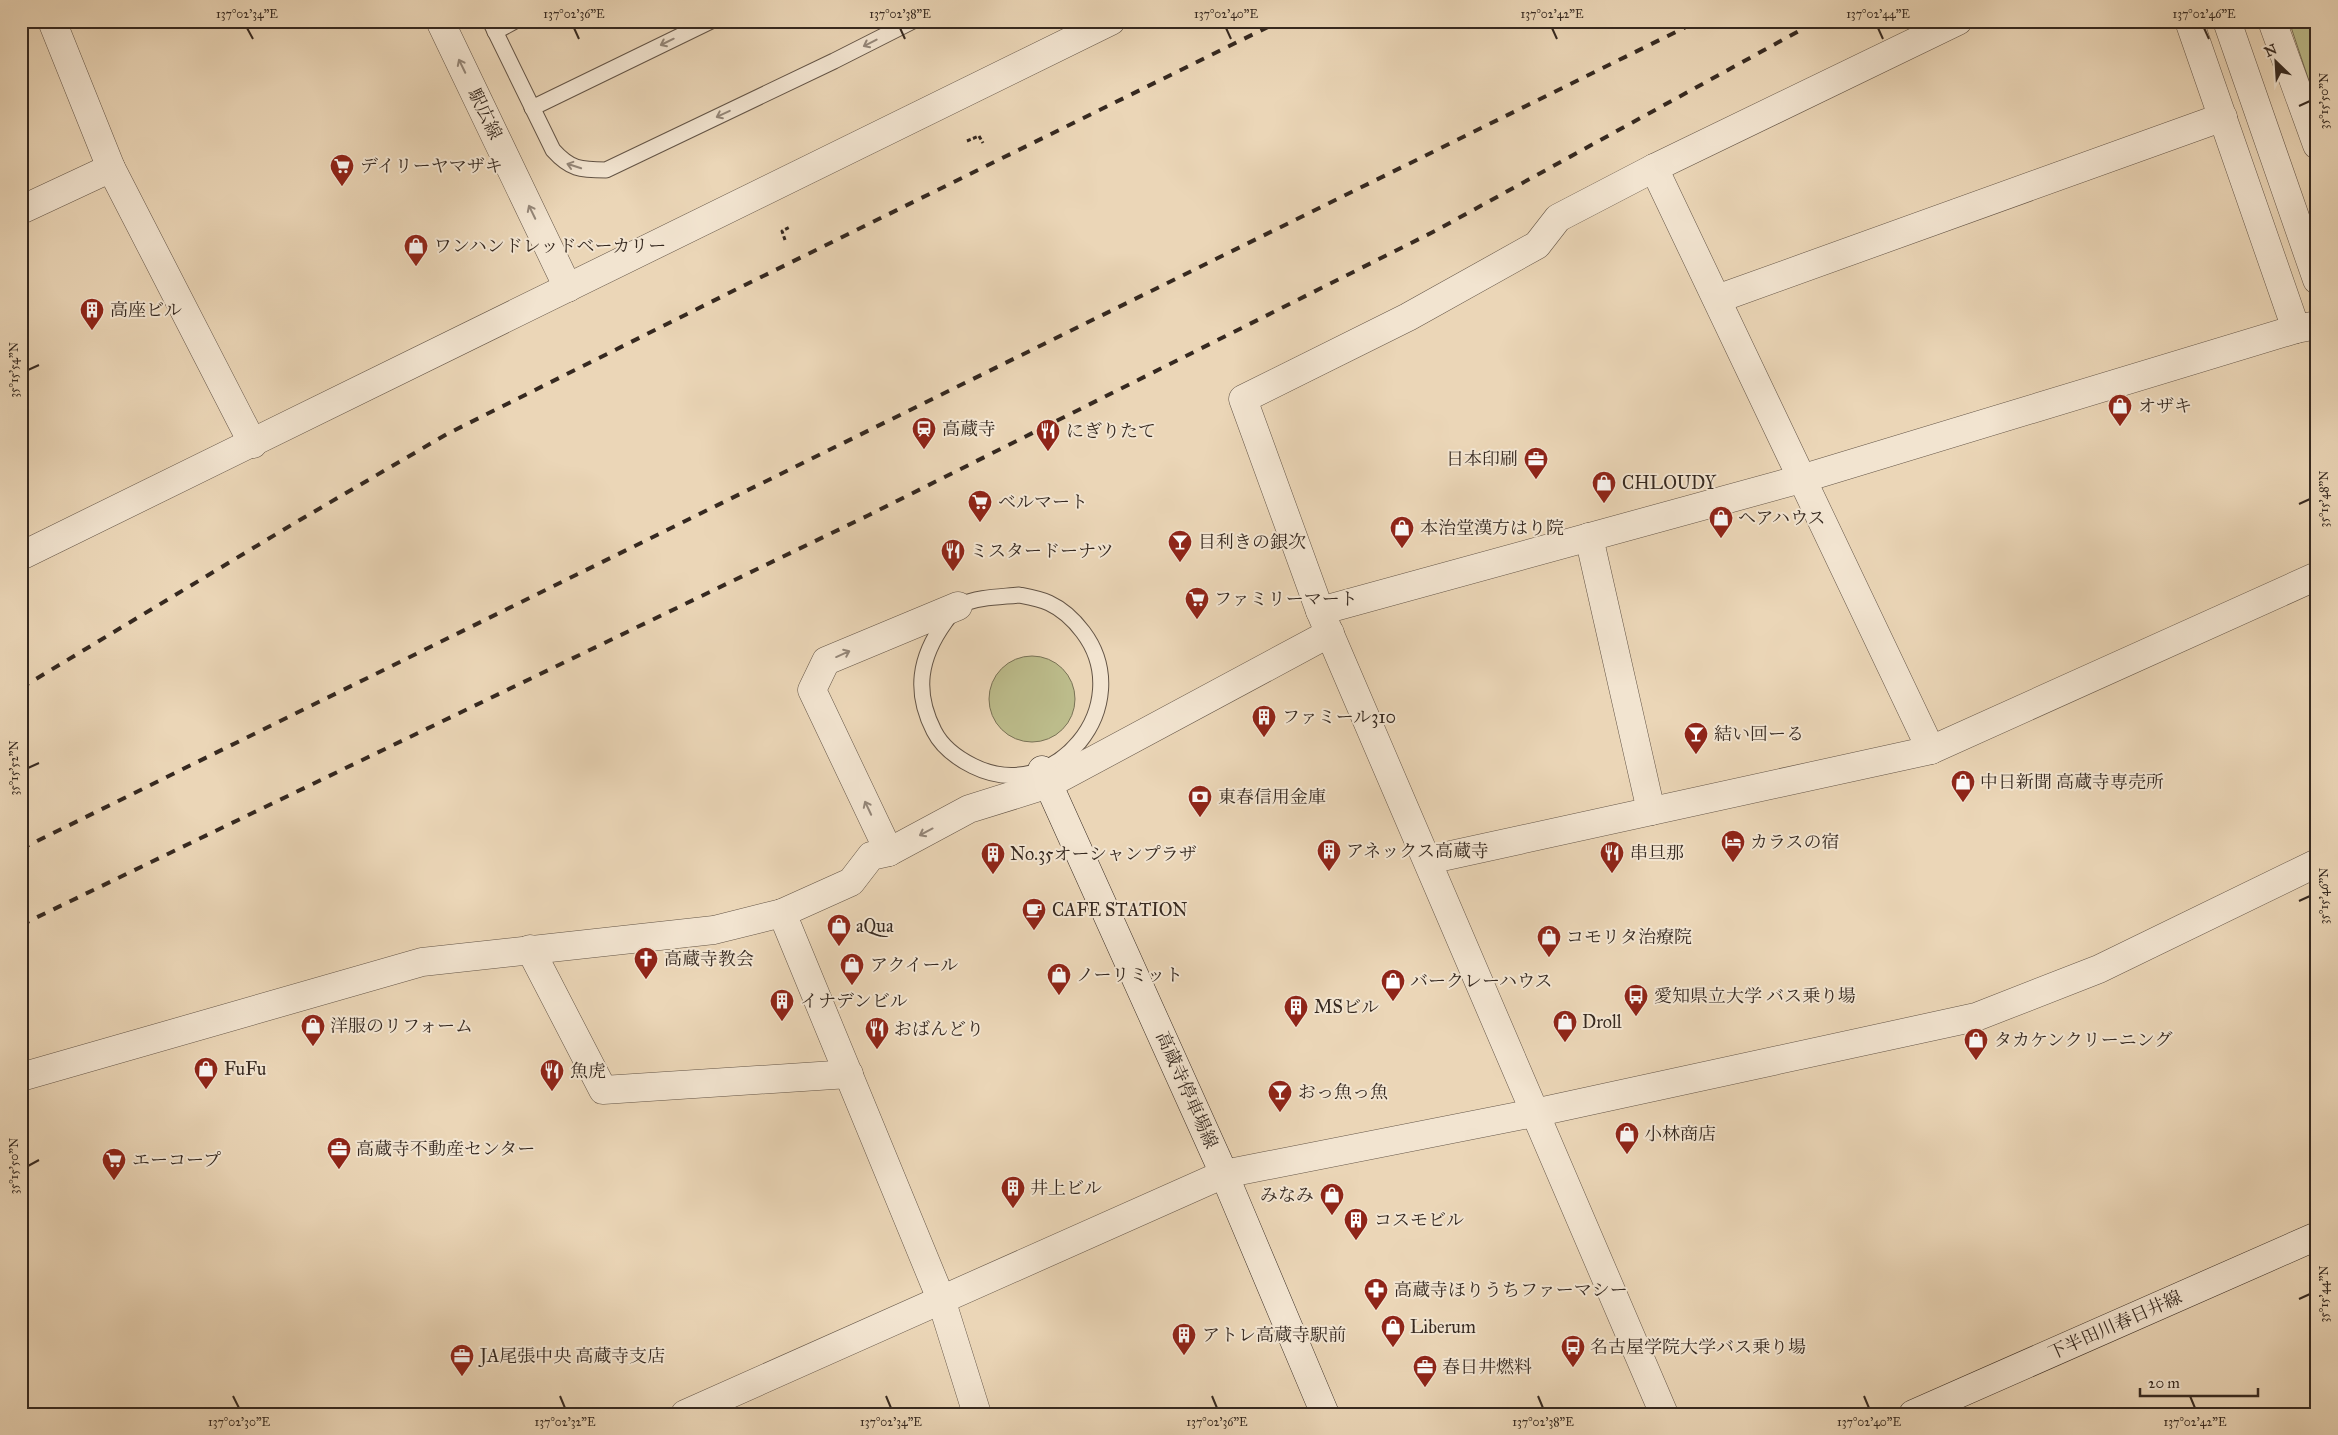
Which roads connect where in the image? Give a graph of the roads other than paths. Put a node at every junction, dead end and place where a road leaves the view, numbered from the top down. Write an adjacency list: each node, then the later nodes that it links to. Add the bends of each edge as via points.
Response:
1 (52, 21): 15 (street)
2 (440, 21): 19 (street, 駅広線, one-way to 2)
3 (515, 21): 11 (lane)
4 (711, 21): 12 (lane, one-way to 12)
5 (913, 21): 12 (lane, one-way to 12, via 606,170 586,170 564,163 553,150)
6 (1111, 21): 19 (street)
7 (1958, 21): 16 (street)
8 (2190, 21): 13 (street)
9 (2227, 21): 18 (street)
10 (2272, 21): 14 (street)
11 (492, 26): 12 (lane)
12 (532, 108)
13 (2223, 117): 20 (street); 21 (street)
14 (2316, 141)
15 (111, 168): 17 (street); 22 (street)
16 (1654, 168): 20 (street); 28 (street, via 1558,218 1537,245 1408,317 1243,399)
17 (21, 210)
18 (2317, 280)
19 (568, 288): 22 (street)
20 (1717, 299): 23 (street)
21 (2306, 327): 23 (street)
22 (253, 444): 25 (street)
23 (1801, 479): 24 (street); 29 (street)
24 (1589, 537): 28 (street); 31 (street)
25 (21, 556)
26 (2317, 576): 29 (street)
27 (958, 606): 30 (lane, via 925,655 920,684 924,712 938,738 958,759 984,772); 30 (lane, via 1019,595 1049,603 1074,620 1092,644 1101,673 1099,704 1088,732); 32 (street, one-way to 27, via 812,690 826,662)
28 (1325, 622): 30 (street); 33 (street)
29 (1931, 750): 31 (street)
30 (1045, 777): 32 (street, one-way to 32, via 969,809); 40 (street, 高蔵寺停車場線)
31 (1651, 812): 33 (street)
32 (889, 852): 35 (street, via 871,856 851,882)
33 (1428, 860): 39 (street)
34 (2317, 863): 39 (street, via 2099,969 1976,1017)
35 (782, 913): 36 (street, via 714,930); 37 (street)
36 (530, 949): 37 (street, via 603,1090); 38 (street, via 422,962)
37 (849, 1074): 42 (street)
38 (21, 1077)
39 (1534, 1113): 40 (street); 46 (street)
40 (1224, 1174): 42 (street); 45 (street, 高蔵寺停車場線)
41 (2317, 1236): 47 (street, 下半田川春日井線)
42 (941, 1299): 43 (street); 44 (street)
43 (685, 1414)
44 (977, 1414)
45 (1325, 1414)
46 (1664, 1414)
47 (1913, 1414)

